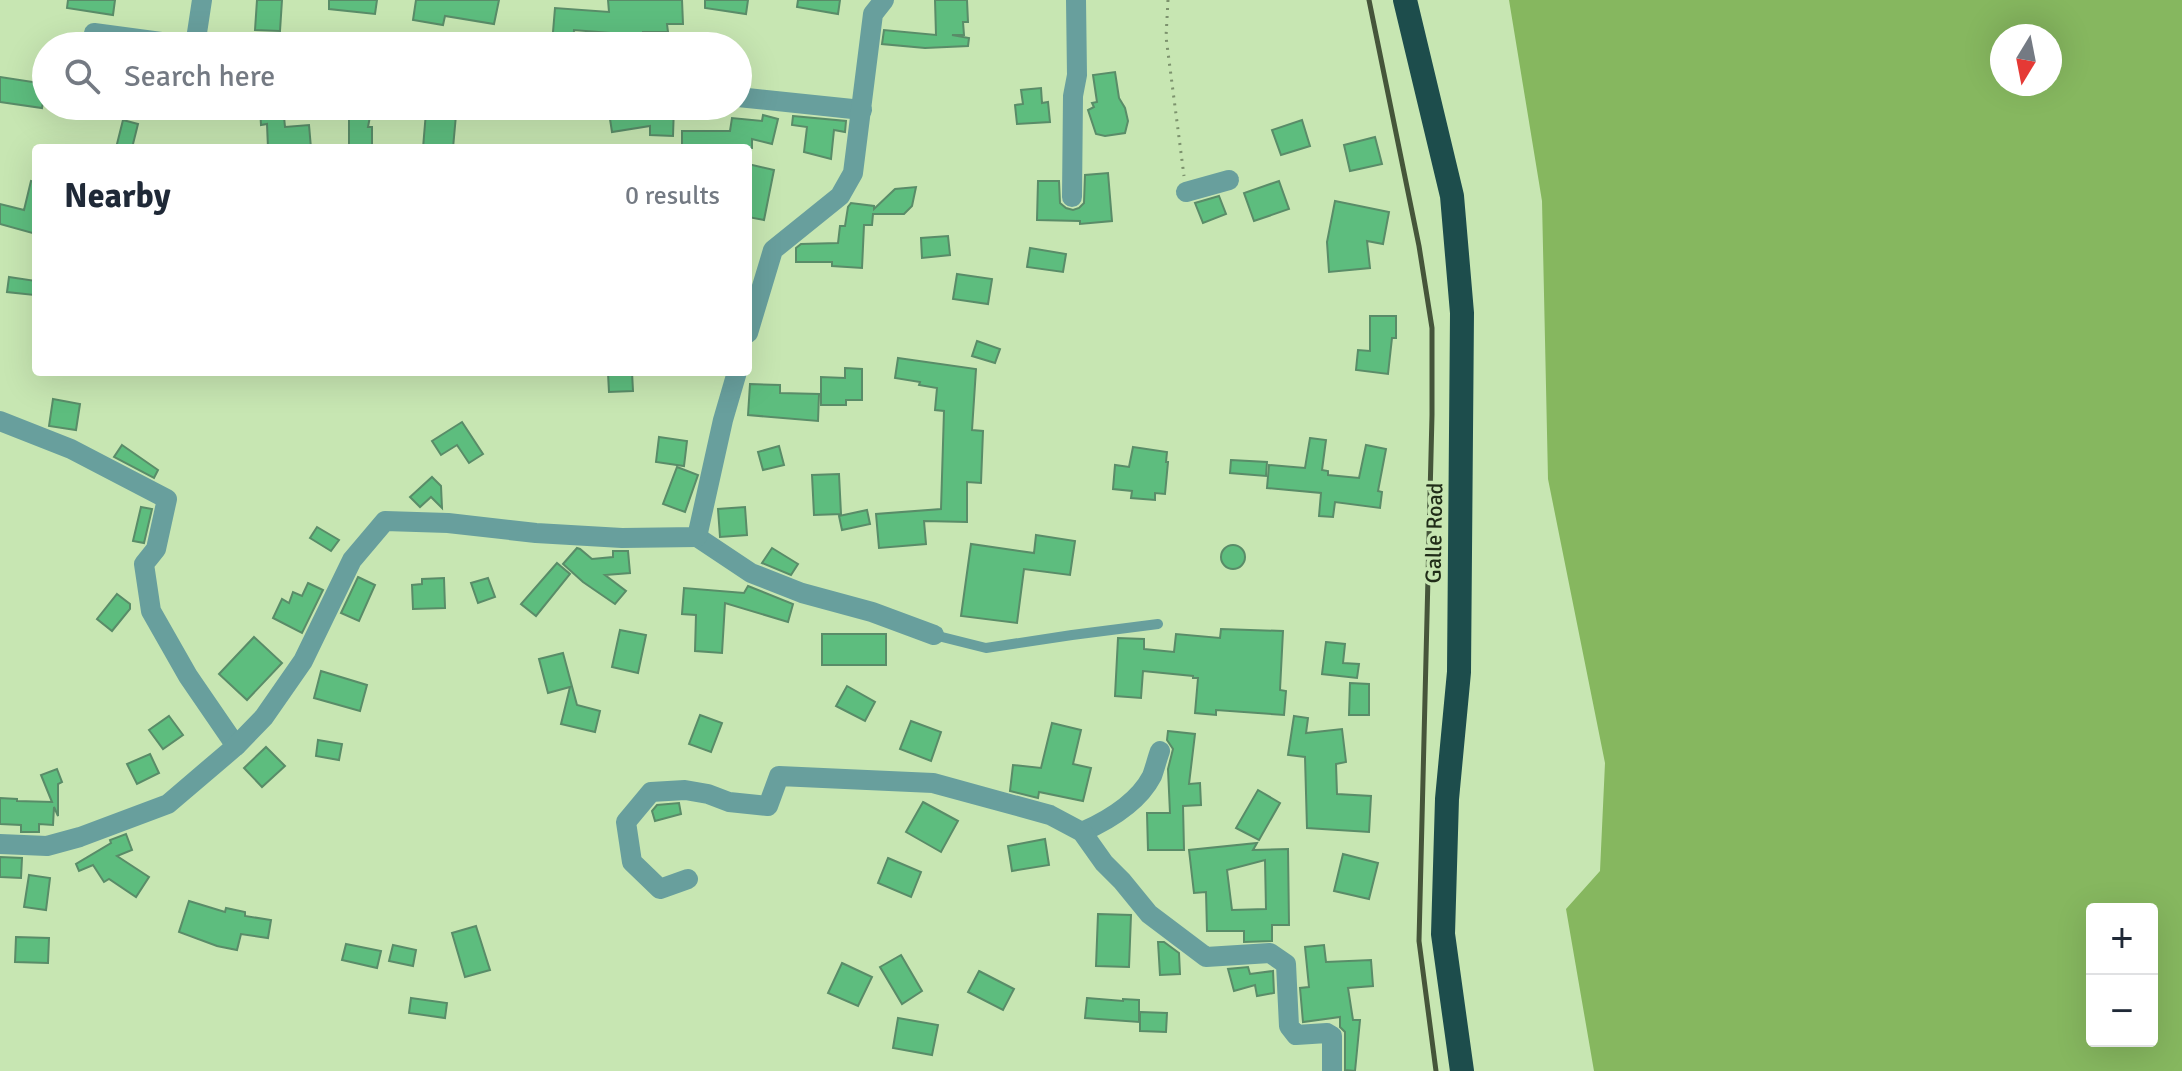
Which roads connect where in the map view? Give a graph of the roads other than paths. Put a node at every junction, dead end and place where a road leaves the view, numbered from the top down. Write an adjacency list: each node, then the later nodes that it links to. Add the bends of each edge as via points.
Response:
1 (202, 0): 5 (street)
2 (884, 0): 7 (street, via 873,14)
3 (1076, 0): 10 (street)
4 (1405, 0): 23 (highway, Galle Road, via 1452,196 1462,313 1459,672 1447,799 1443,934)
5 (196, 32)
6 (752, 98): 7 (street)
7 (862, 110): 11 (street, via 853,173 840,196 773,250)
8 (1229, 180): 9 (street)
9 (1186, 192)
10 (1072, 197)
11 (752, 320)
12 (736, 376): 14 (street)
13 (0, 421): 17 (street, via 71,449 167,499 156,549 144,564 151,611)
14 (697, 537): 16 (street, via 751,573); 17 (street, via 622,538 385,521 352,560 303,661 264,717)
15 (1158, 624): 16 (lane, via 986,648)
16 (934, 635)
17 (236, 746): 20 (street, via 168,804 47,846)
18 (1160, 751): 19 (street, via 1152,775 1137,795 1108,821)
19 (1082, 832): 21 (street, via 1050,815 933,783 779,776 768,806 685,790 651,792 626,822 632,862 660,889); 22 (street, via 1149,914 1206,957 1270,953 1286,964 1289,1026 1296,1035 1332,1036)
20 (0, 844)
21 (688, 879)
22 (1332, 1071)
23 (1462, 1071)

